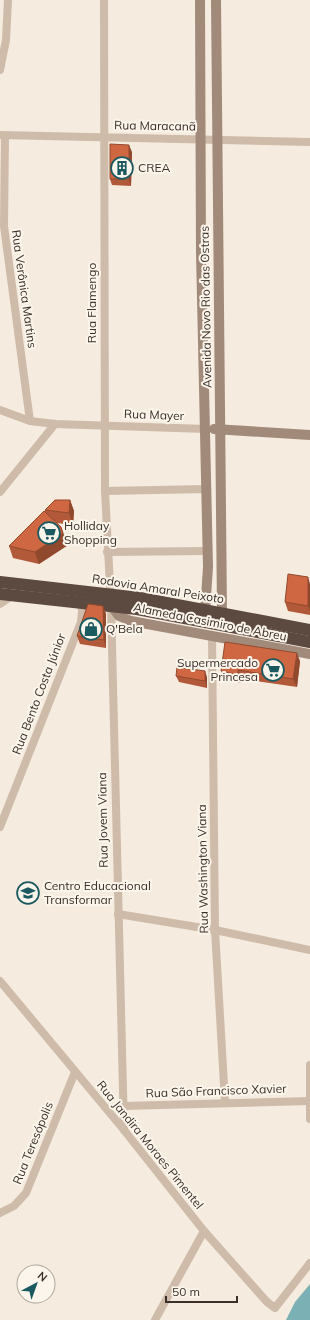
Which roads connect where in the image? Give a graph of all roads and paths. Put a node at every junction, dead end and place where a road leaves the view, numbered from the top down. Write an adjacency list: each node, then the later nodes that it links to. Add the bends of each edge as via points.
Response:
1 (8, 0): 5 (street, via 6,40)
2 (104, 0): 7 (street, Rua Flamengo)
3 (200, 0): 8 (street, Avenida Novo Rio das Ostras)
4 (216, 0): 9 (street, Avenida Novo Rio das Ostras)
5 (0, 70)
6 (2, 135): 7 (street, Rua Maracanã); 11 (street, Rua Verônica Martins)
7 (104, 137): 8 (street, Rua Maracanã); 15 (street, Rua Flamengo)
8 (202, 140): 9 (street, Rua Maracanã); 16 (street, Avenida Novo Rio das Ostras, via 201,260)
9 (216, 140): 10 (street, Rua Maracanã); 17 (street, Avenida Novo Rio das Ostras)
10 (310, 142)
11 (2, 230): 13 (street, Rua Verônica Martins)
12 (0, 410): 13 (street, Rua Mayer)
13 (30, 421): 14 (street, Rua Mayer)
14 (55, 424): 15 (street, Rua Mayer); 21 (street)
15 (105, 426): 16 (street, Rua Mayer); 20 (street, Rua Flamengo)
16 (206, 429): 17 (street, Rua Mayer); 19 (street, Avenida Novo Rio das Ostras)
17 (220, 430): 18 (street, Rua Mayer); 31 (street, Avenida Novo Rio das Ostras)
18 (310, 434)
19 (207, 489): 20 (street); 22 (street, Avenida Novo Rio das Ostras)
20 (104, 491): 23 (street, Rua Flamengo)
21 (0, 492)
22 (208, 551): 23 (street); 30 (street, Avenida Novo Rio das Ostras)
23 (107, 552): 27 (street, Rua Flamengo)
24 (0, 582): 25 (highway, Rodovia Amaral Peixoto)
25 (80, 591): 27 (highway, Rodovia Amaral Peixoto); 28 (street, Rua Bento Costa Júnior)
26 (6, 595): 28 (highway, Rodovia Amaral Peixoto); 29 (street)
27 (110, 600): 28 (highway, Rodovia Amaral Peixoto); 30 (highway, Rodovia Amaral Peixoto); 33 (street, Alameda Casimiro de Abreu, via 119,616 131,621); 34 (highway, Rodovia Amaral Peixoto); 37 (street, Rua Jovem Viana)
28 (80, 603): 36 (street, Rua Bento Costa Júnior, via 81,622)
29 (0, 604)
30 (205, 610): 31 (highway, Rodovia Amaral Peixoto)
31 (222, 613): 32 (highway, Rodovia Amaral Peixoto)
32 (310, 630)
33 (212, 636): 35 (street, Alameda Casimiro de Abreu); 38 (street, Rua Washington Viana)
34 (310, 642)
35 (310, 654)
36 (0, 827)
37 (118, 914): 38 (street); 45 (street, Rua Jovem Viana)
38 (215, 930): 39 (street); 44 (street, Rua Washington Viana)
39 (310, 950)
40 (0, 981): 42 (street, Rua Jandira Moraes Pimentel)
41 (310, 1065): 43 (street)
42 (75, 1072): 47 (street, Rua Jandira Moraes Pimentel); 48 (street, Rua Teresópolis, via 26,1193 14,1206)
43 (309, 1101): 44 (street, Rua São Francisco Xavier); 46 (street)
44 (225, 1102): 45 (street, Rua São Francisco Xavier)
45 (123, 1106): 47 (street, Rua Jovem Viana)
46 (310, 1119)
47 (124, 1130): 49 (street, Rua Jandira Moraes Pimentel)
48 (0, 1213)
49 (204, 1231): 50 (street, Rua Jandira Moraes Pimentel, via 274,1308); 51 (street)
50 (310, 1263)
51 (155, 1320)

